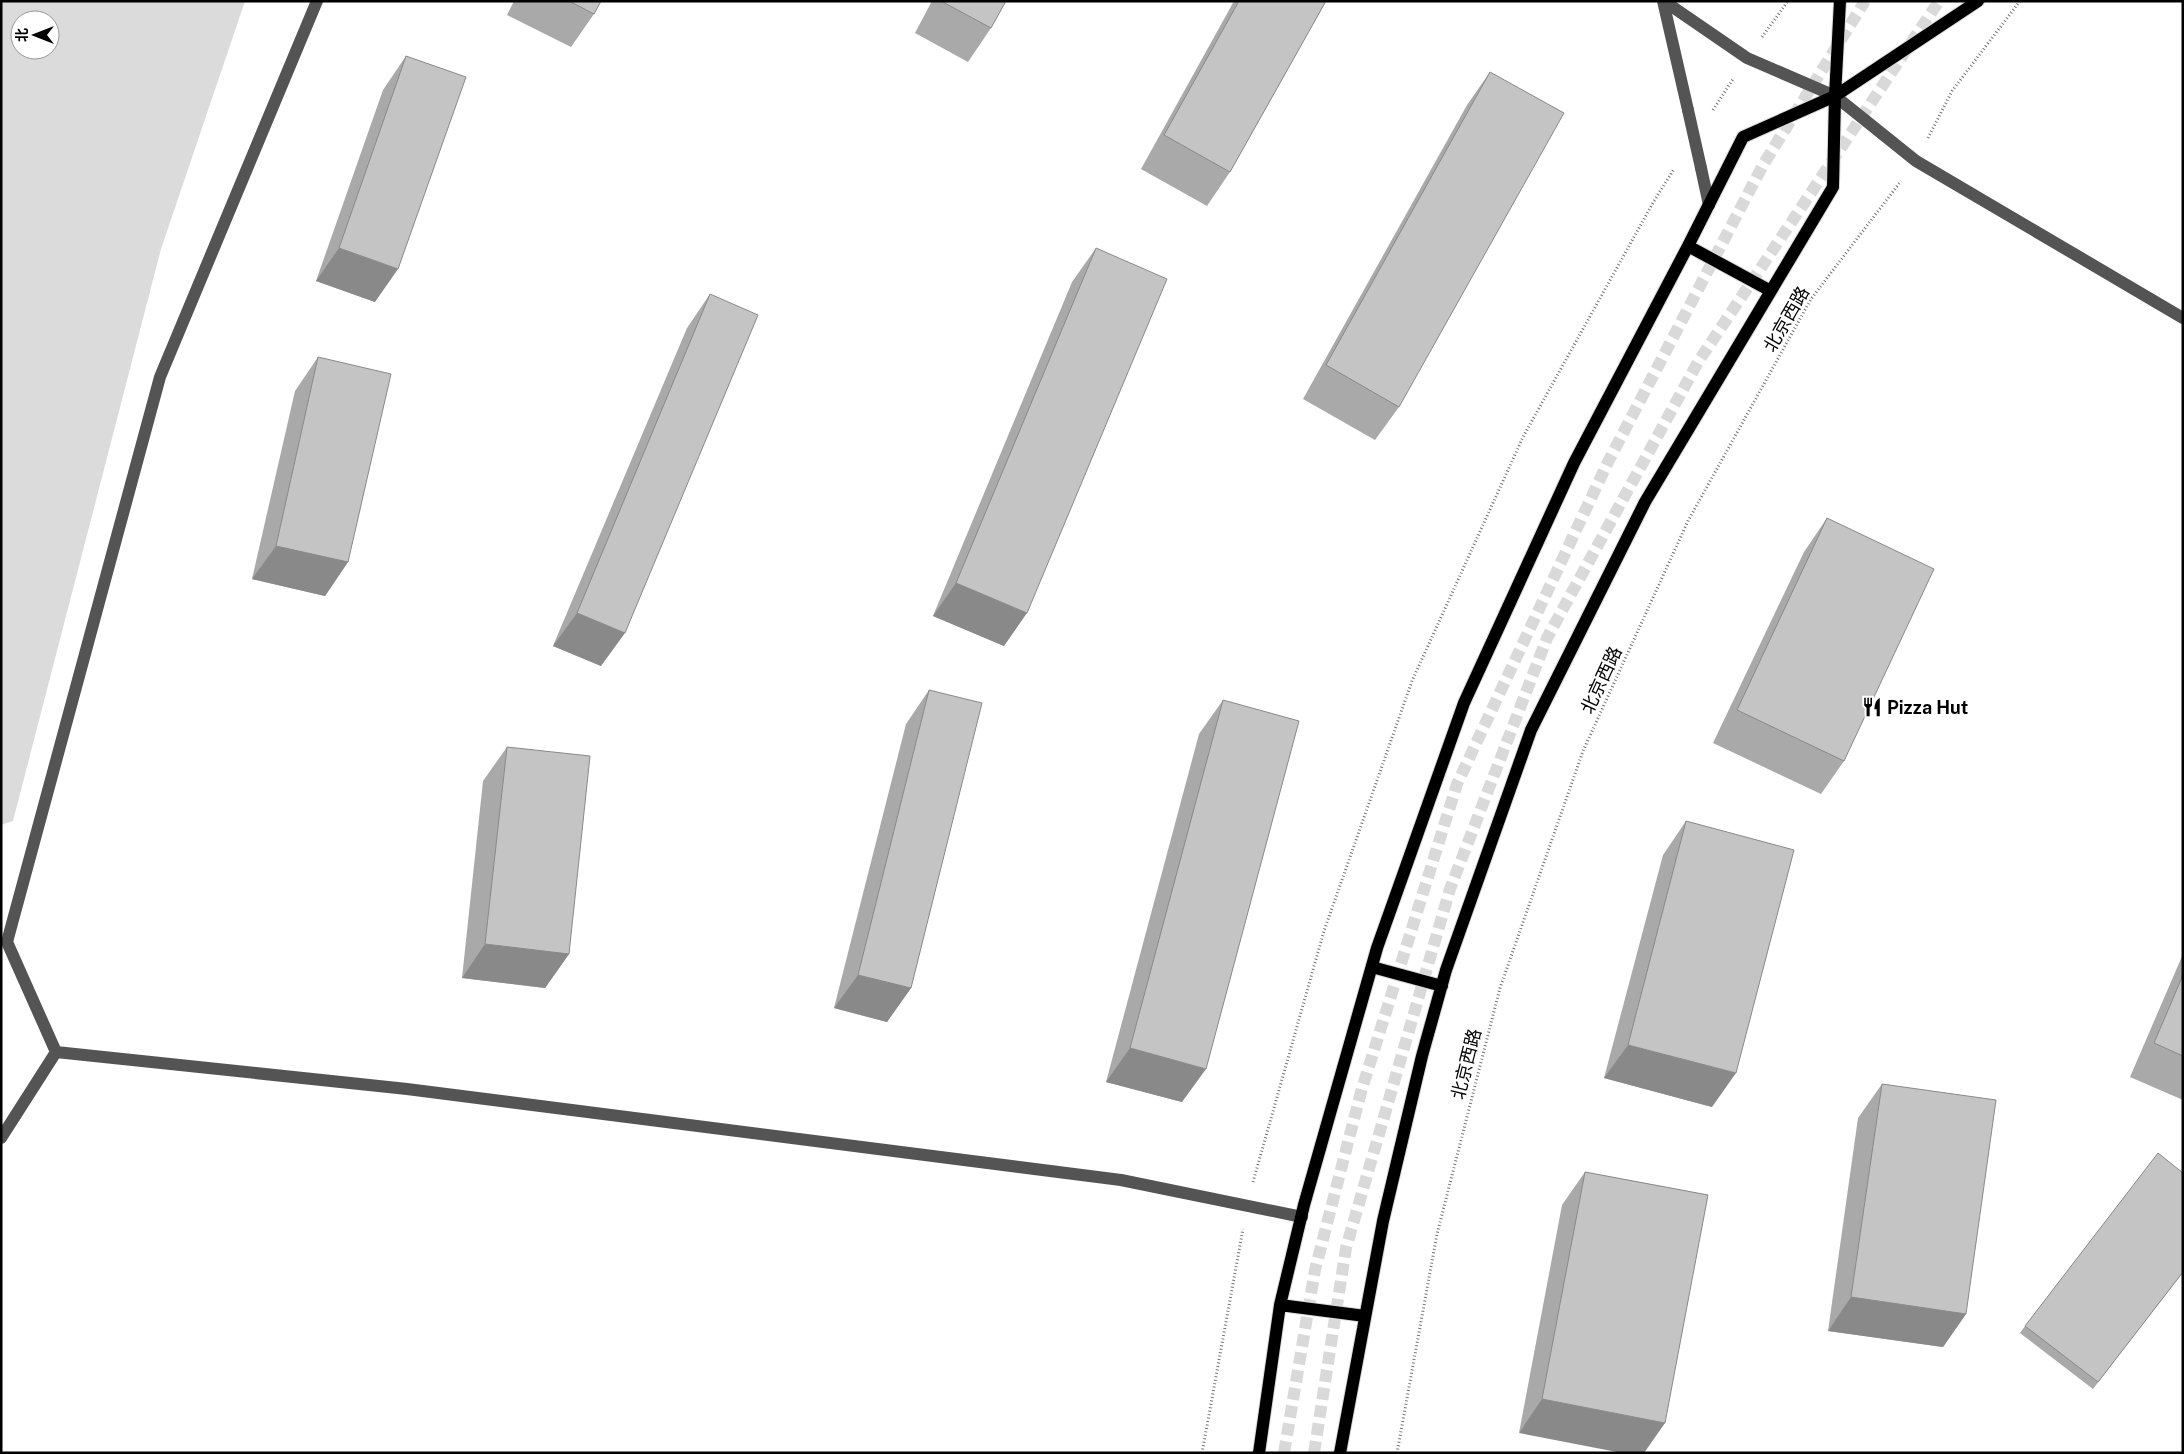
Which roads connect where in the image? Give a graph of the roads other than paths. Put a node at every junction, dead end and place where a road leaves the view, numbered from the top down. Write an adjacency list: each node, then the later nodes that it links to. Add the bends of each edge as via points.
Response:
1 (317, 1): 12 (street, via 160,377 7,942)
2 (1664, 1): 5 (street, via 1747,58); 6 (street, bridge)
3 (1840, 1): 5 (main road)
4 (1978, 1): 5 (main road)
5 (1835, 96): 6 (main road, via 1743,137); 8 (main road, via 1833,187); 9 (street, via 1916,161)
6 (1709, 205): 7 (main road)
7 (1688, 246): 8 (main road); 10 (main road, via 1574,463 1464,703)
8 (1770, 290): 11 (main road, via 1645,502 1531,730)
9 (2183, 318)
10 (1372, 967): 11 (main road); 14 (main road)
11 (1442, 986): 16 (main road, via 1383,1222)
12 (56, 1052): 13 (street); 14 (street, via 407,1090 1121,1180)
13 (1, 1138)
14 (1302, 1217): 15 (main road)
15 (1280, 1305): 16 (main road); 17 (main road)
16 (1365, 1316): 18 (main road)
17 (1258, 1453)
18 (1340, 1453)

